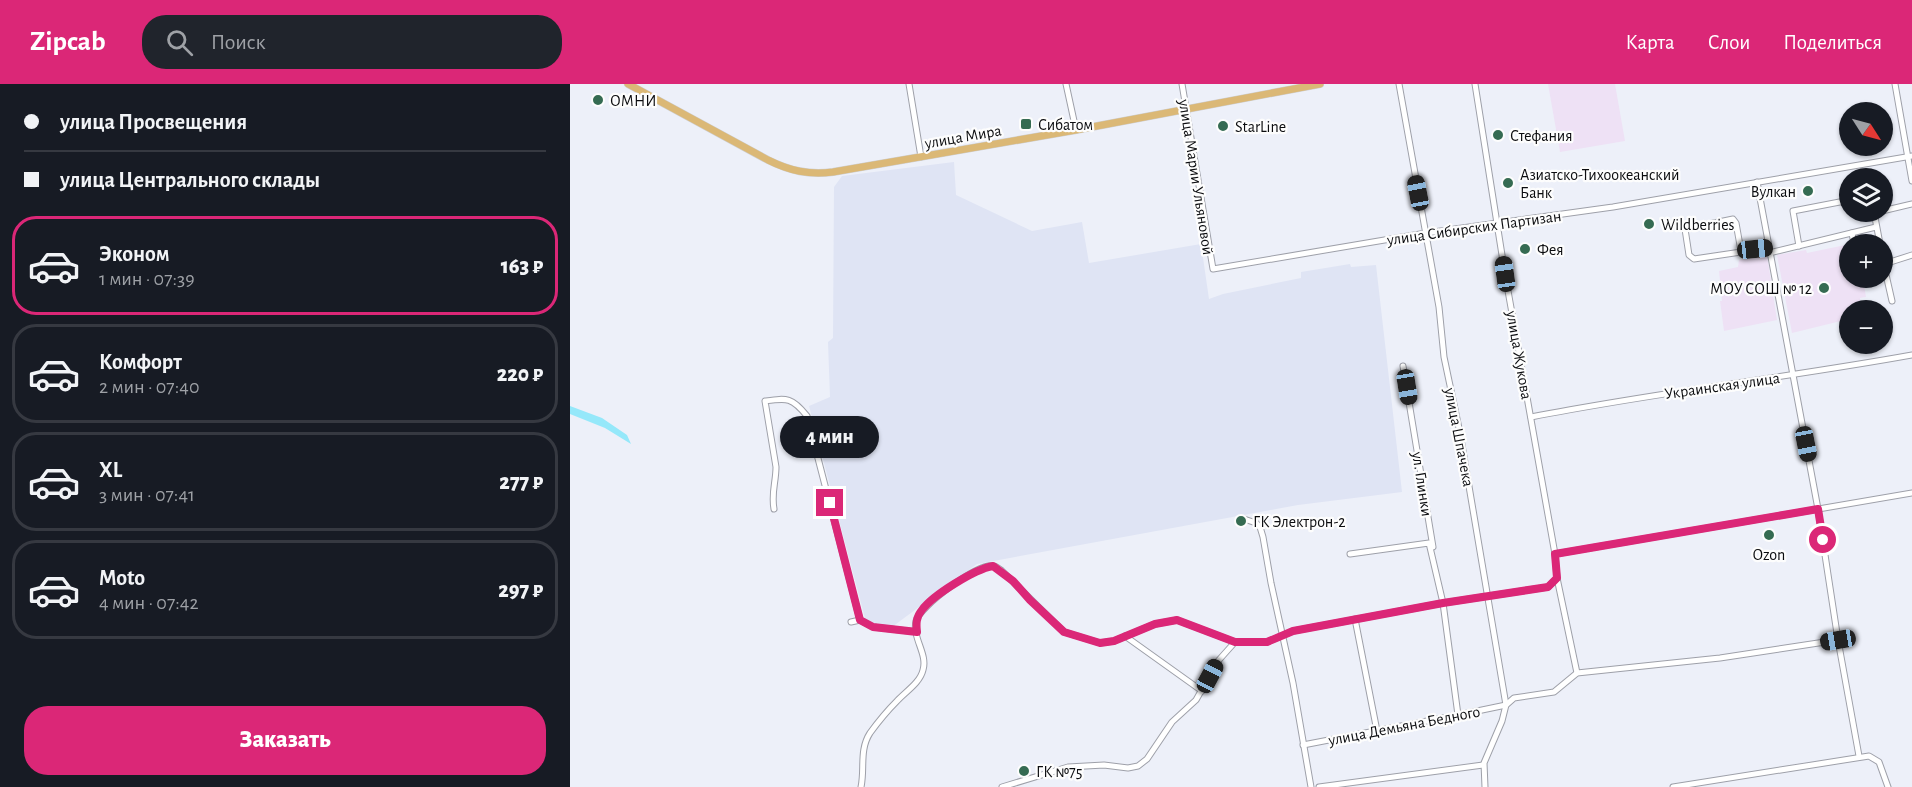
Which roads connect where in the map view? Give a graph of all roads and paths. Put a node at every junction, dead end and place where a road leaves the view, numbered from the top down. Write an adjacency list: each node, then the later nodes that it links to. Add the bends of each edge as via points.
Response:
1 (628, 84): 11 (main road, улица Мира, via 768,160 803,173)
2 (909, 84): 11 (street)
3 (1066, 84): 10 (street)
4 (1182, 84): 9 (street, улица Марии Ульяновой)
5 (1320, 84): 9 (main road, улица Мира)
6 (1399, 84): 22 (street, улица Шпачека)
7 (1475, 84): 19 (street, улица Жукова)
8 (1895, 84): 12 (street)
9 (1186, 108): 10 (main road, улица Мира); 29 (street, улица Марии Ульяновой)
10 (1076, 130): 11 (main road, улица Мира)
11 (921, 156)
12 (1910, 156): 13 (street); 14 (street, улица Сибирских Партизан)
13 (1912, 181)
14 (1757, 182): 19 (street, улица Сибирских Партизан); 25 (street)
15 (1839, 202): 24 (street, via 1793,211)
16 (1912, 204): 17 (street)
17 (1893, 208)
18 (1876, 222): 20 (street)
19 (1497, 224): 22 (street, улица Сибирских Партизан); 33 (street, улица Жукова)
20 (1876, 227): 21 (street); 23 (street)
21 (1852, 232): 24 (street)
22 (1426, 233): 29 (street, улица Сибирских Партизан); 41 (street, улица Шпачека, via 1444,357)
23 (1878, 234)
24 (1799, 246): 25 (street)
25 (1769, 250): 26 (street); 32 (street)
26 (1741, 251): 26 (street, via 1694,259 1689,255 1685,229 1733,219)
27 (1912, 255): 28 (street)
28 (1893, 261)
29 (1213, 269)
30 (1912, 355): 32 (street, Украинская улица)
31 (1403, 366): 42 (street, ул. Глинки)
32 (1792, 375): 33 (street, Украинская улица); 36 (street)
33 (1531, 417): 39 (street, улица Жукова)
34 (1912, 493): 36 (street)
35 (774, 508): 44 (street, via 776,466 765,401 786,398 807,416)
36 (1818, 509): 39 (street); 49 (street)
37 (1244, 519): 47 (street, via 1260,527)
38 (1350, 554): 42 (street, via 1429,543)
39 (1555, 554): 40 (street, улица Жукова)
40 (1557, 578): 41 (street, via 1548,587); 51 (street, улица Жукова)
41 (1488, 596): 42 (street); 53 (street, улица Шпачека)
42 (1443, 603): 43 (street); 54 (street)
43 (1355, 619): 47 (street); 55 (street)
44 (860, 620): 45 (street); 46 (street, via 873,627)
45 (851, 622)
46 (917, 632): 48 (street, via 916,620 934,599 981,568 993,566 1064,632 1100,643); 59 (street, via 924,670 867,740)
47 (1283, 635): 50 (street, via 1267,642); 56 (street)
48 (1125, 636): 50 (street, via 1177,620); 52 (street)
49 (1838, 640): 51 (street, via 1720,658); 57 (street)
50 (1235, 642): 52 (street, via 1218,661)
51 (1576, 673): 53 (street, улица Демьяна Бедного, via 1554,692 1514,698)
52 (1202, 691): 60 (street, via 1138,766 1068,767)
53 (1506, 705): 54 (street, улица Демьяна Бедного); 58 (street, улица Шпачека)
54 (1458, 716): 55 (street, улица Демьяна Бедного)
55 (1377, 730): 56 (street, улица Демьяна Бедного)
56 (1303, 746): 61 (street)
57 (1859, 756): 64 (street); 65 (street, via 1879,762)
58 (1483, 765): 62 (street); 63 (street, улица Шпачека)
59 (861, 787)
60 (1002, 787)
61 (1311, 787)
62 (1319, 787)
63 (1485, 787)
64 (1673, 787)
65 (1887, 787)

